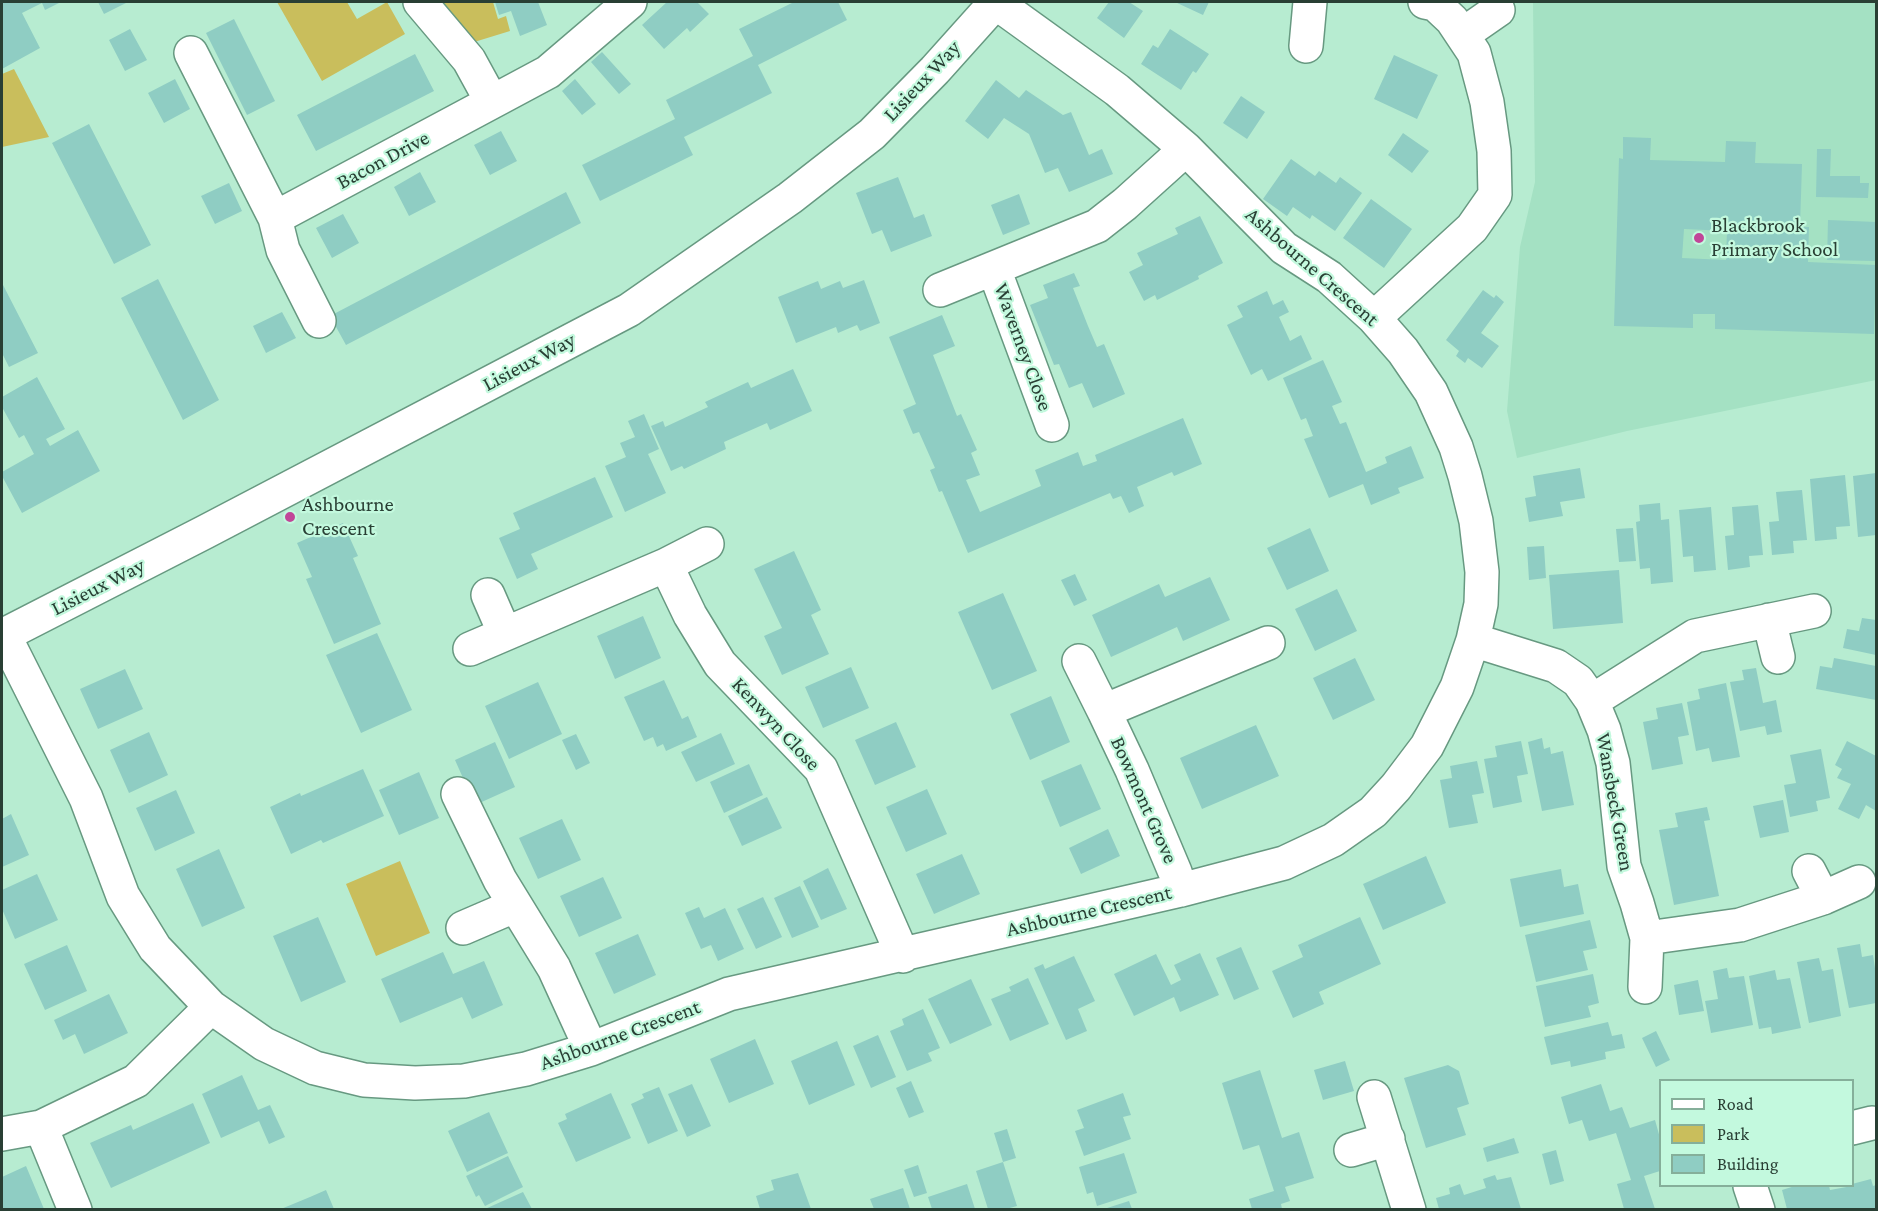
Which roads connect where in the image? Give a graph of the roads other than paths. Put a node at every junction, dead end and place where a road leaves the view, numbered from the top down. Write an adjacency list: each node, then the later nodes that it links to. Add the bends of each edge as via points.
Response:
1 (420, 2): 10 (street, via 469,60)
2 (630, 2): 10 (street, Bacon Drive, via 548,72)
3 (996, 2): 11 (street, Ashbourne Crescent, via 1117,90); 24 (street, Lisieux Way, via 872,134 790,198 629,310)
4 (1310, 2): 8 (street)
5 (1425, 2): 7 (street, via 1436,4)
6 (1498, 10): 7 (street)
7 (1462, 35): 15 (street, via 1474,53 1487,102 1494,151 1494,195 1472,228)
8 (1306, 46)
9 (191, 53): 12 (street)
10 (492, 102): 12 (street, Bacon Drive)
11 (1186, 149): 13 (street, Waverney Close, via 1096,226); 15 (street, Ashbourne Crescent, via 1284,248 1329,277)
12 (275, 218): 16 (street, via 283,250)
13 (994, 269): 14 (street, Waverney Close); 17 (street, Waverney Close)
14 (940, 290)
15 (1374, 318): 25 (street, Ashbourne Crescent, via 1431,392 1465,476 1482,572 1481,604)
16 (319, 321)
17 (1052, 425)
18 (707, 544): 19 (street)
19 (666, 565): 23 (street); 38 (street, Kenwyn Close, via 720,664 821,769)
20 (488, 595): 23 (street)
21 (1814, 611): 22 (street)
22 (1769, 620): 28 (street); 30 (street, via 1695,636)
23 (505, 633): 27 (street)
24 (3, 636): 40 (street, Ashbourne Crescent, via 86,798 123,896 155,948)
25 (1473, 640): 30 (street, Wansbeck Green, via 1556,666 1578,681); 34 (street, Ashbourne Crescent, via 1457,687 1427,746 1373,812 1334,840 1284,863)
26 (1268, 643): 31 (street, Bowmont Grove)
27 (470, 649)
28 (1778, 657)
29 (1079, 661): 31 (street, Bowmont Grove)
30 (1592, 701): 37 (street, Wansbeck Green, via 1613,763 1624,866)
31 (1104, 711): 34 (street, Bowmont Grove)
32 (458, 794): 35 (street)
33 (1859, 882): 37 (street, via 1816,885 1740,925)
34 (1180, 890): 38 (street, Ashbourne Crescent)
35 (514, 906): 36 (street); 41 (street, via 554,968)
36 (463, 928)
37 (1647, 938): 39 (street, Wansbeck Green)
38 (903, 956): 41 (street, Ashbourne Crescent, via 729,994)
39 (1645, 987)
40 (211, 1007): 41 (street, Ashbourne Crescent, via 264,1044 315,1068 364,1080 464,1081 526,1069); 43 (street, via 136,1081)
41 (591, 1049)
42 (1374, 1097): 45 (street)
43 (41, 1127): 44 (street); 48 (street)
44 (2, 1134)
45 (1388, 1139): 46 (street); 49 (street)
46 (1351, 1150)
47 (1751, 1187): 50 (street)
48 (75, 1209)
49 (1409, 1209)
50 (1758, 1209)

